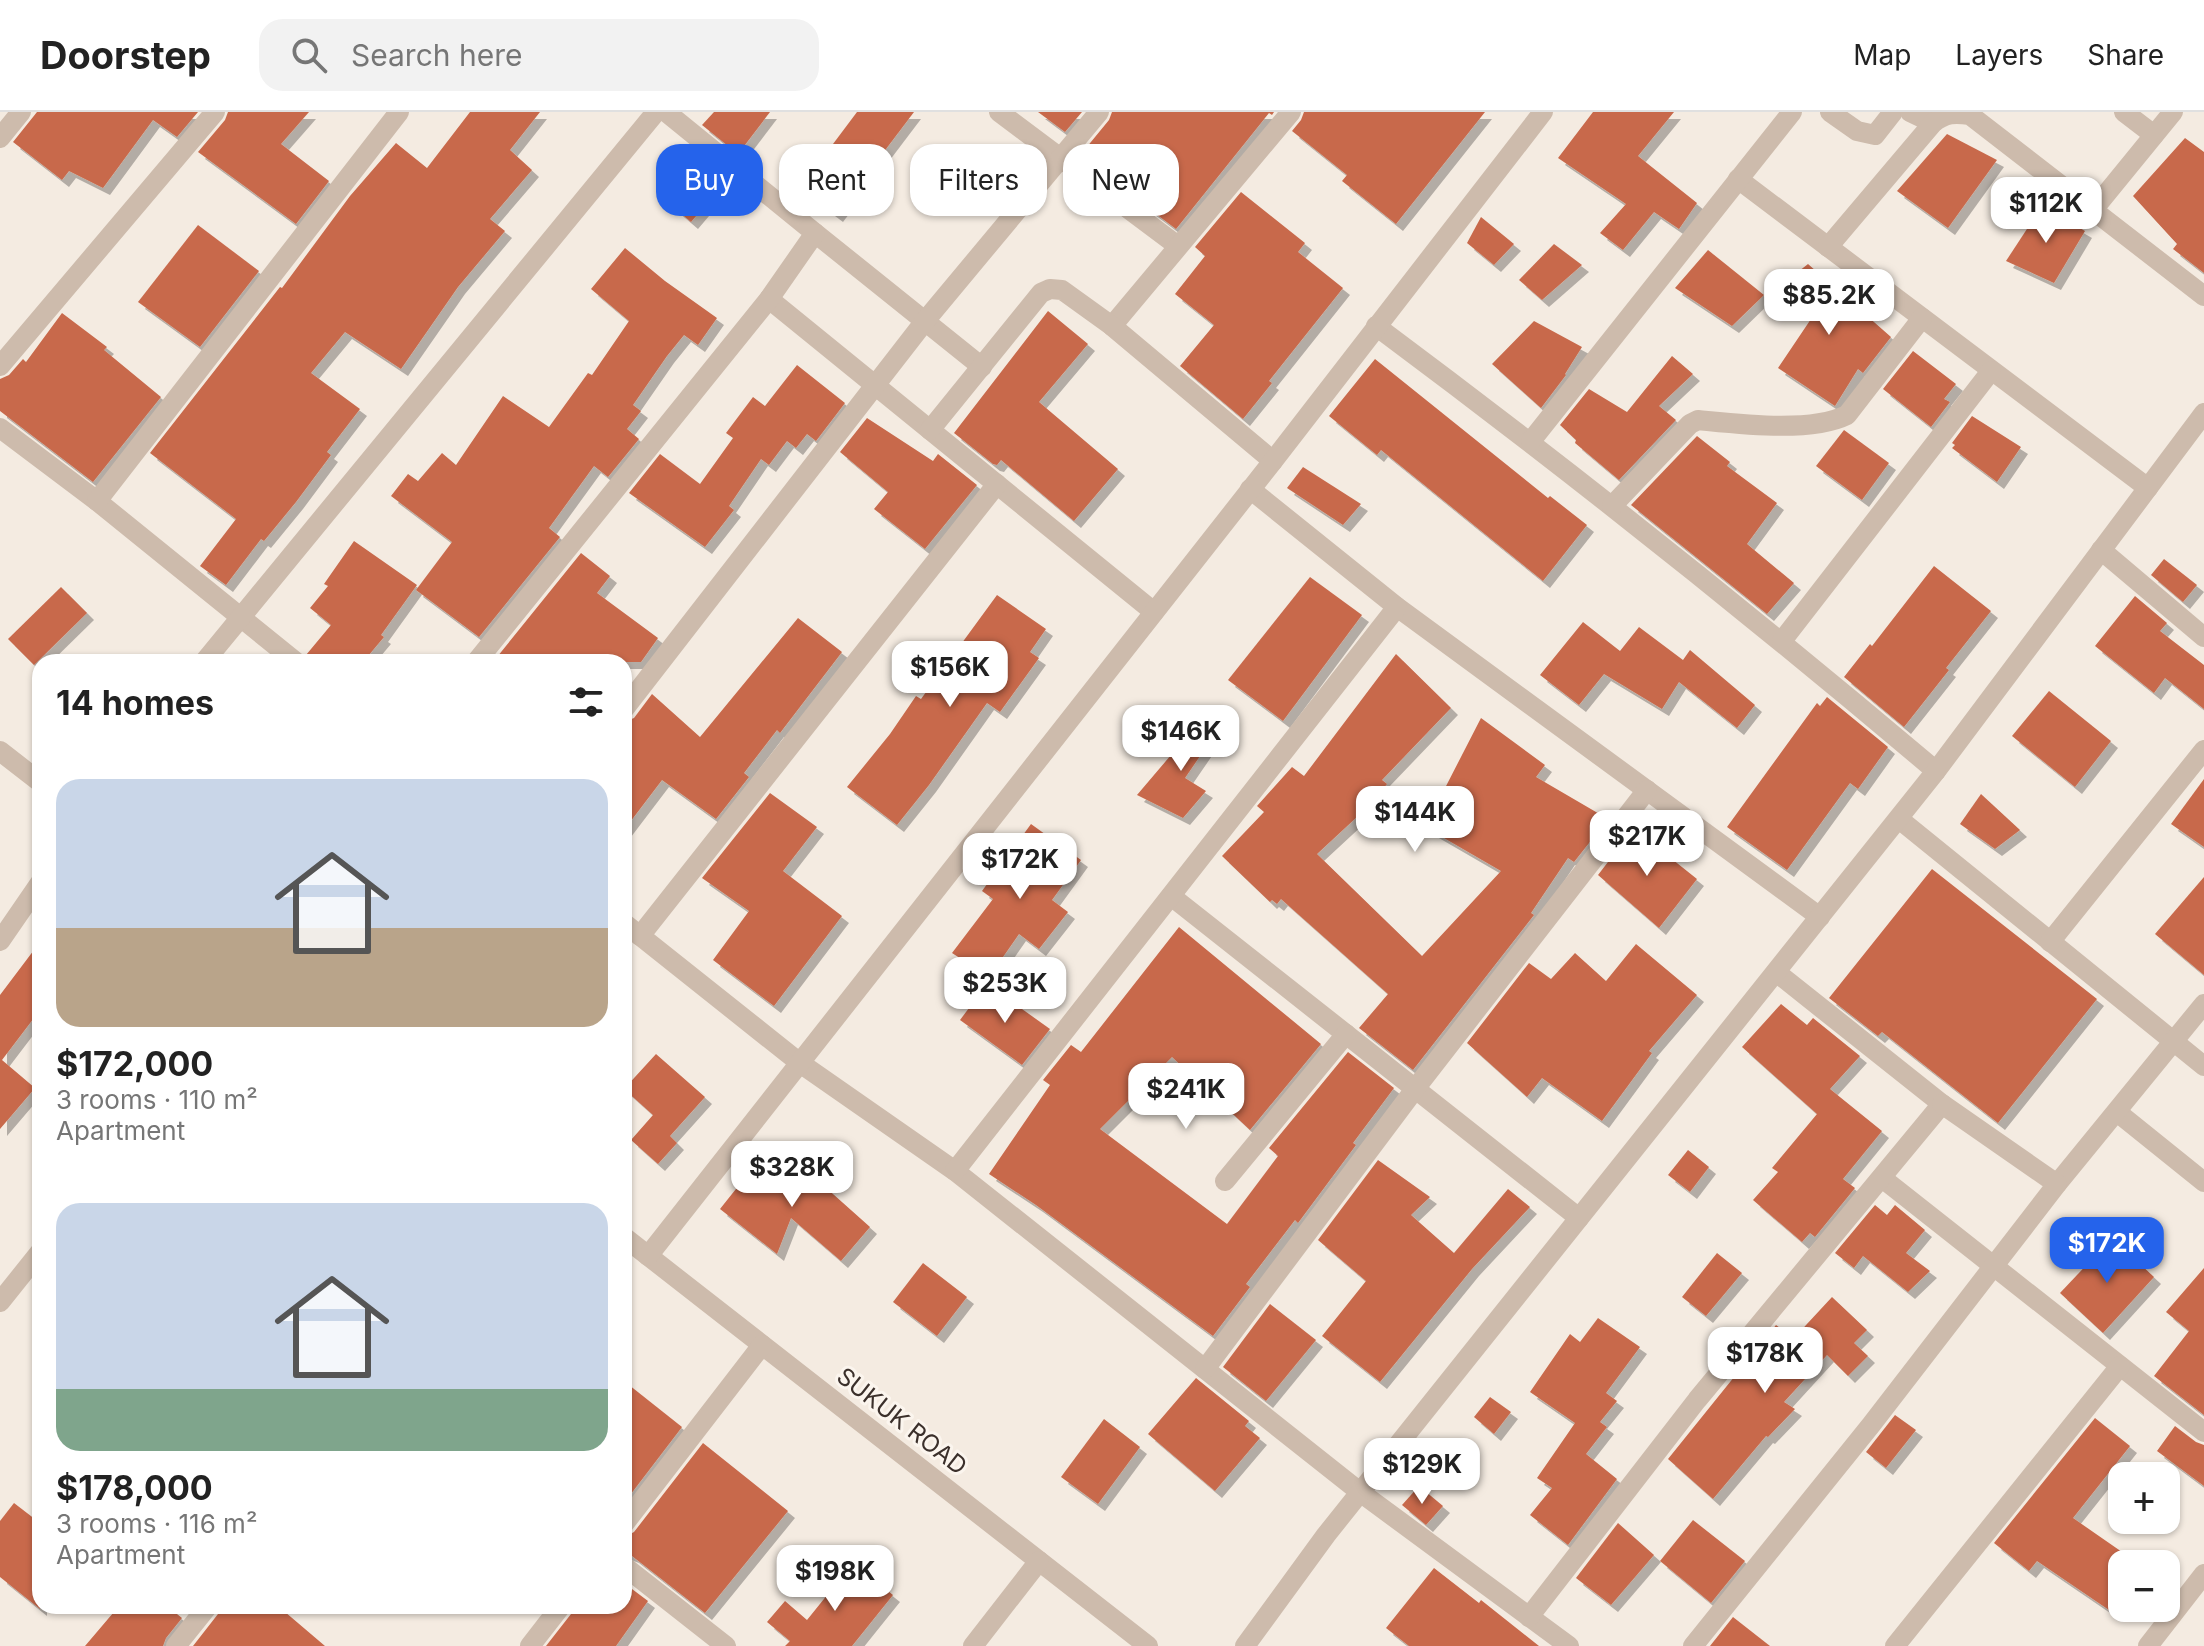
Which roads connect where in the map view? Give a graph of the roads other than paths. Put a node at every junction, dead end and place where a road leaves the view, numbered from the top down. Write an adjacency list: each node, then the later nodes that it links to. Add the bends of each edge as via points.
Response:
1 (21, 112): 18 (street)
2 (215, 112): 31 (street)
3 (399, 112): 43 (street)
4 (656, 112): 48 (street)
5 (666, 112): 22 (street)
6 (999, 112): 19 (street)
7 (1099, 112): 19 (street)
8 (1291, 112): 23 (street)
9 (1543, 112): 30 (street)
10 (1792, 112): 20 (street)
11 (1830, 112): 12 (street, via 1857,131 1875,135)
12 (1893, 112)
13 (1910, 112): 16 (street)
14 (2124, 112): 17 (street)
15 (2173, 112): 17 (street)
16 (1933, 123): 21 (street, via 1952,113 1970,115); 24 (street)
17 (2154, 135): 21 (street)
18 (0, 138)
19 (1059, 159): 23 (street); 28 (street)
20 (1738, 179): 24 (street); 38 (street)
21 (2093, 210): 25 (street)
22 (815, 233): 26 (street); 28 (street)
23 (1178, 246): 29 (street)
24 (1828, 247): 27 (street)
25 (2204, 296)
26 (769, 299): 34 (street); 53 (street)
27 (1922, 318): 33 (street); 44 (street, via 1847,415 1813,426 1698,420)
28 (925, 321): 32 (street); 34 (street)
29 (1112, 326): 32 (street, via 1062,290 1050,289 1041,293); 39 (street)
30 (1376, 326): 38 (street); 39 (street)
31 (0, 366)
32 (982, 367): 37 (street)
33 (1991, 371): 41 (street); 50 (street)
34 (876, 386): 37 (street); 54 (street)
35 (2204, 413): 41 (street)
36 (0, 428): 43 (street)
37 (930, 430): 40 (street)
38 (1531, 441): 44 (street)
39 (1273, 461): 42 (street)
40 (997, 484): 47 (street); 64 (street)
41 (2148, 488): 45 (street)
42 (1250, 489): 46 (street); 47 (street)
43 (97, 501): 48 (street)
44 (1612, 506): 50 (street)
45 (2101, 550): 49 (street); 57 (street)
46 (1397, 607): 59 (street); 62 (street)
47 (1154, 612): 71 (street)
48 (239, 618): 51 (street); 52 (street)
49 (2204, 637)
50 (1782, 641): 57 (street)
51 (210, 654)
52 (286, 654)
53 (482, 654)
54 (632, 699)
55 (2204, 750): 66 (street)
56 (0, 751): 58 (street)
57 (1936, 771): 60 (street)
58 (32, 776)
59 (1647, 790): 63 (street); 73 (street)
60 (1899, 819): 63 (street); 66 (street)
61 (32, 895): 65 (street)
62 (1171, 896): 69 (street); 76 (street)
63 (1820, 917): 67 (street)
64 (632, 929): 71 (street)
65 (0, 941)
66 (2050, 942): 70 (street)
67 (1776, 972): 74 (street); 81 (street)
68 (2204, 1004): 70 (street)
69 (1346, 1034): 73 (street); 78 (street)
70 (2175, 1043): 72 (street); 75 (street)
71 (800, 1063): 76 (street); 83 (street)
72 (2204, 1066)
73 (1415, 1089): 81 (street); 89 (street)
74 (1942, 1104): 77 (street); 80 (street)
75 (2117, 1112): 79 (street); 80 (street)
76 (955, 1171): 89 (street)
77 (1882, 1178): 85 (street); 98 (street, via 1697,1400)
78 (1225, 1181)
79 (2204, 1182)
80 (2057, 1184): 85 (street)
81 (1579, 1218): 91 (street)
82 (632, 1243): 83 (street, SUKUK ROAD)
83 (648, 1256): 87 (street, SUKUK ROAD)
84 (32, 1262): 86 (street)
85 (1992, 1265): 88 (street); 106 (street)
86 (0, 1302)
87 (762, 1345): 92 (street); 93 (street, SUKUK ROAD)
88 (2120, 1366): 90 (street); 107 (street)
89 (1205, 1369): 91 (street)
90 (2204, 1432)
91 (1360, 1492): 98 (street); 104 (street)
92 (632, 1514)
93 (1039, 1561): 102 (street); 103 (street, SUKUK ROAD)
94 (632, 1572): 101 (street)
95 (2204, 1574): 108 (street)
96 (202, 1614): 99 (street)
97 (555, 1614): 100 (street)
98 (1529, 1617): 105 (street)
99 (176, 1646)
100 (530, 1646)
101 (726, 1646)
102 (973, 1646)
103 (1148, 1646)
104 (1245, 1646)
105 (1569, 1646)
106 (1693, 1646)
107 (1895, 1646)
108 (2148, 1646)

